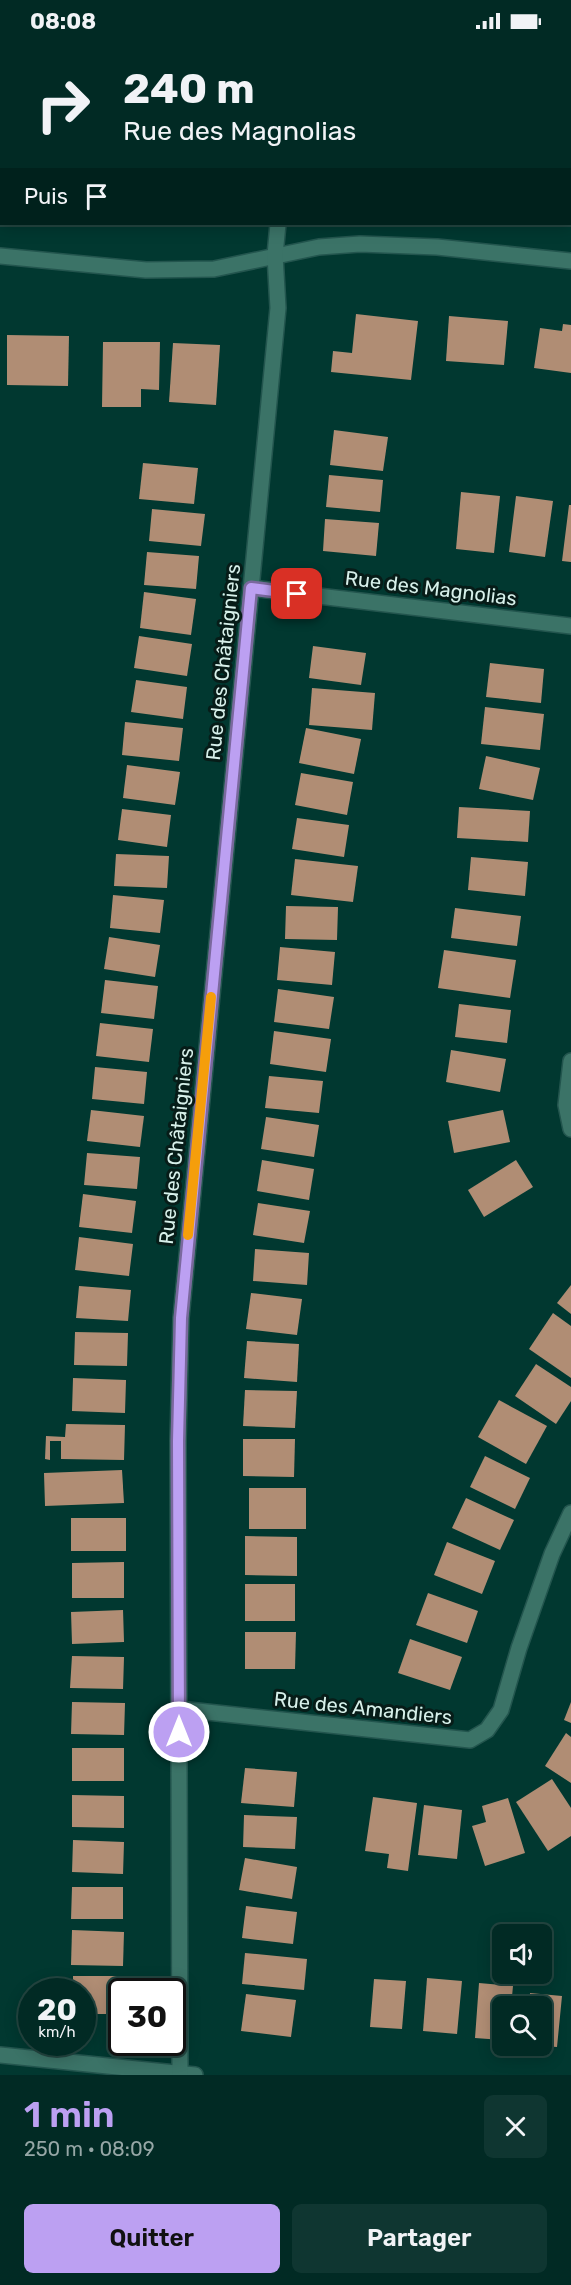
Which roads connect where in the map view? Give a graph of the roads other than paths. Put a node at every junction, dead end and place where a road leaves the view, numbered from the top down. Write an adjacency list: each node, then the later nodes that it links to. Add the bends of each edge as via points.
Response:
1 (278, 225): 2 (street, Rue des Châtaigniers)
2 (275, 255): 3 (street, via 214,269 146,270); 4 (street, via 360,244); 5 (street, Rue des Châtaigniers, via 278,308)
3 (0, 256)
4 (571, 261)
5 (251, 588): 6 (street, Rue des Magnolias); 10 (street, Rue des Châtaigniers, via 181,1327)
6 (571, 626)
7 (571, 1061): 8 (street, via 566,1105)
8 (571, 1129)
9 (571, 1513): 10 (street, Rue des Amandiers, via 537,1595 501,1710 487,1730 470,1740)
10 (179, 1709): 12 (street, Rue des Châtaigniers)
11 (0, 2055): 12 (street)
12 (185, 2074)

